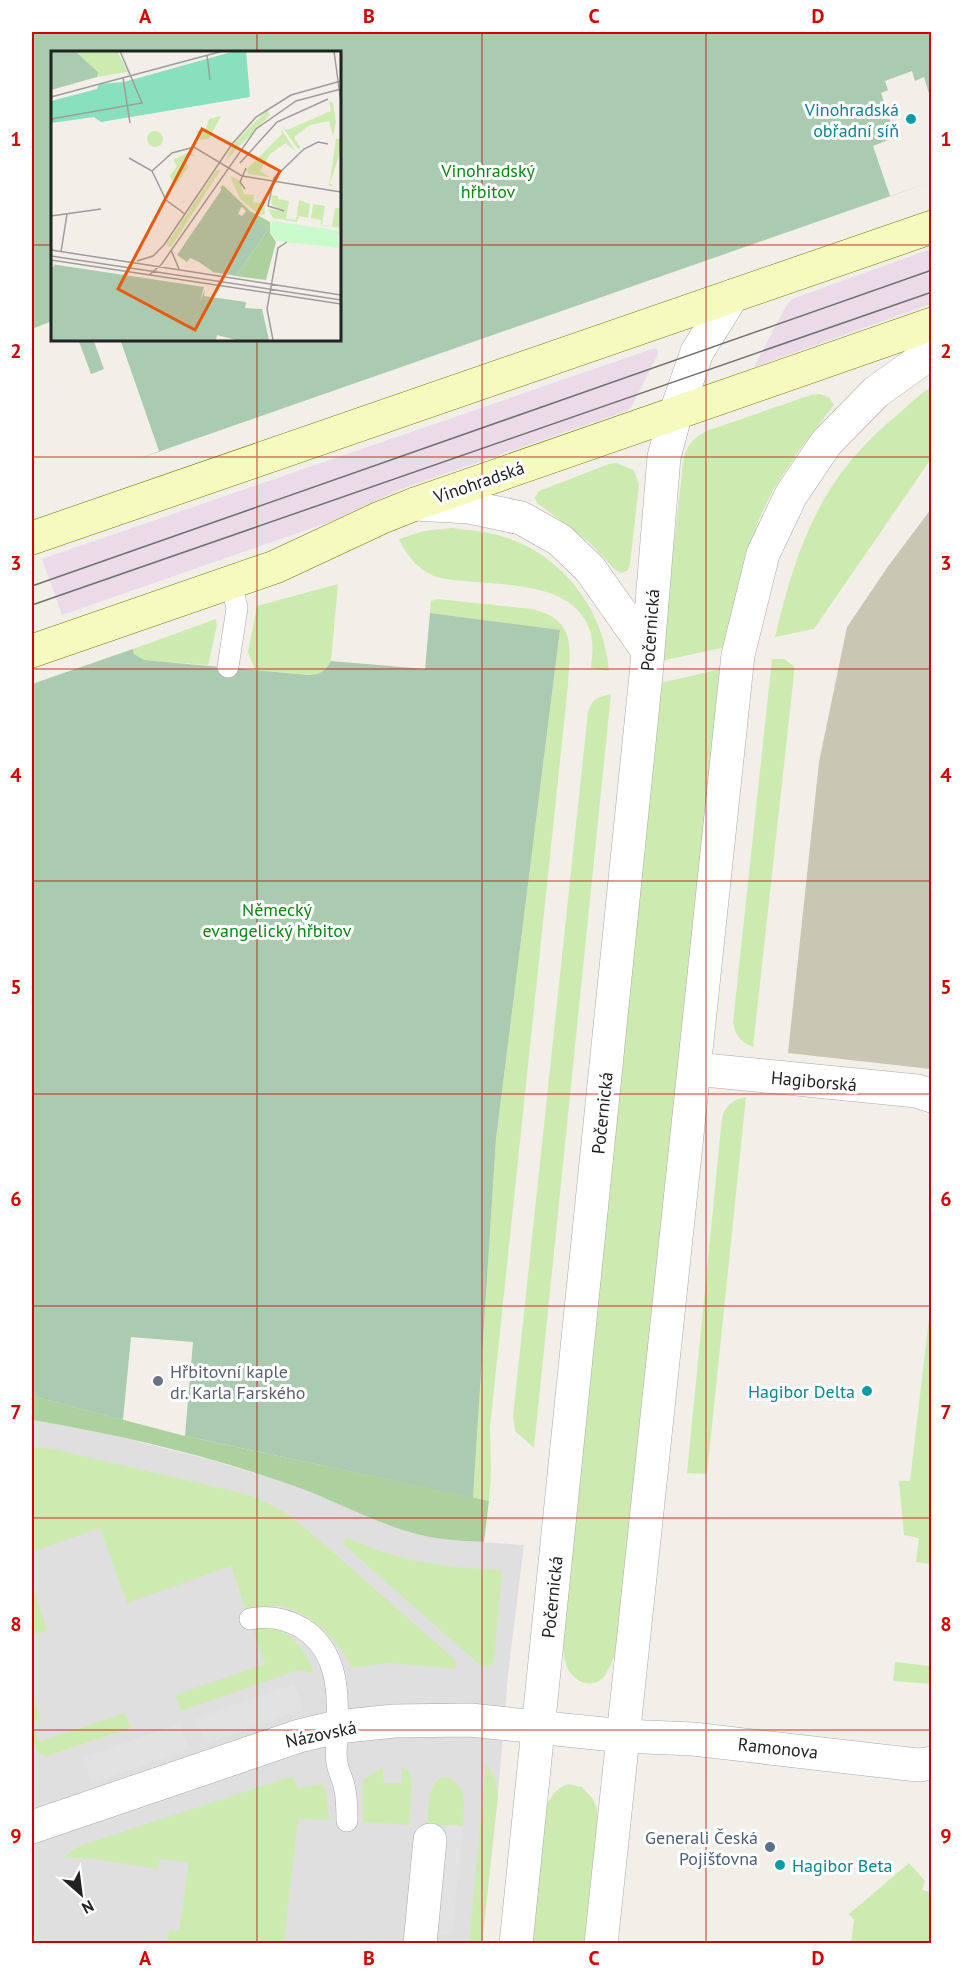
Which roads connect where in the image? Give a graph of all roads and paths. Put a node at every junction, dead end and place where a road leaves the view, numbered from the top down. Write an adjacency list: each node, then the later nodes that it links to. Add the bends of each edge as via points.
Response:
1 (932, 227): 2 (main road)
2 (732, 296): 5 (street, Počernická, via 698,352); 7 (main road)
3 (932, 324): 5 (main road, Vinohradská)
4 (932, 352): 12 (street, via 876,392 826,443 791,495 763,554 738,655)
5 (676, 412): 6 (main road, Vinohradská); 10 (street, Počernická, via 664,457)
6 (415, 504): 8 (main road, Vinohradská); 10 (street, via 469,507 520,518 560,540 590,569)
7 (32, 538)
8 (231, 583): 9 (main road, Vinohradská); 11 (lane, via 237,608)
9 (32, 651)
10 (648, 651): 16 (street, Počernická)
11 (228, 668)
12 (695, 1069): 13 (street, Hagiborská, via 918,1090); 17 (street)
13 (932, 1096)
14 (250, 1618): 15 (lane, via 279,1617 307,1631 321,1644 335,1678)
15 (337, 1727): 16 (street, Názovská, via 393,1721 470,1720); 19 (lane, via 337,1763); 20 (street, Názovská, via 299,1736)
16 (539, 1727): 17 (street, Názovská); 23 (street, Počernická)
17 (623, 1736): 18 (street, Ramonova, via 693,1739 908,1764); 24 (street)
18 (932, 1762)
19 (347, 1821)
20 (32, 1827)
21 (430, 1840): 22 (street)
22 (420, 1944)
23 (516, 1944)
24 (601, 1944)

